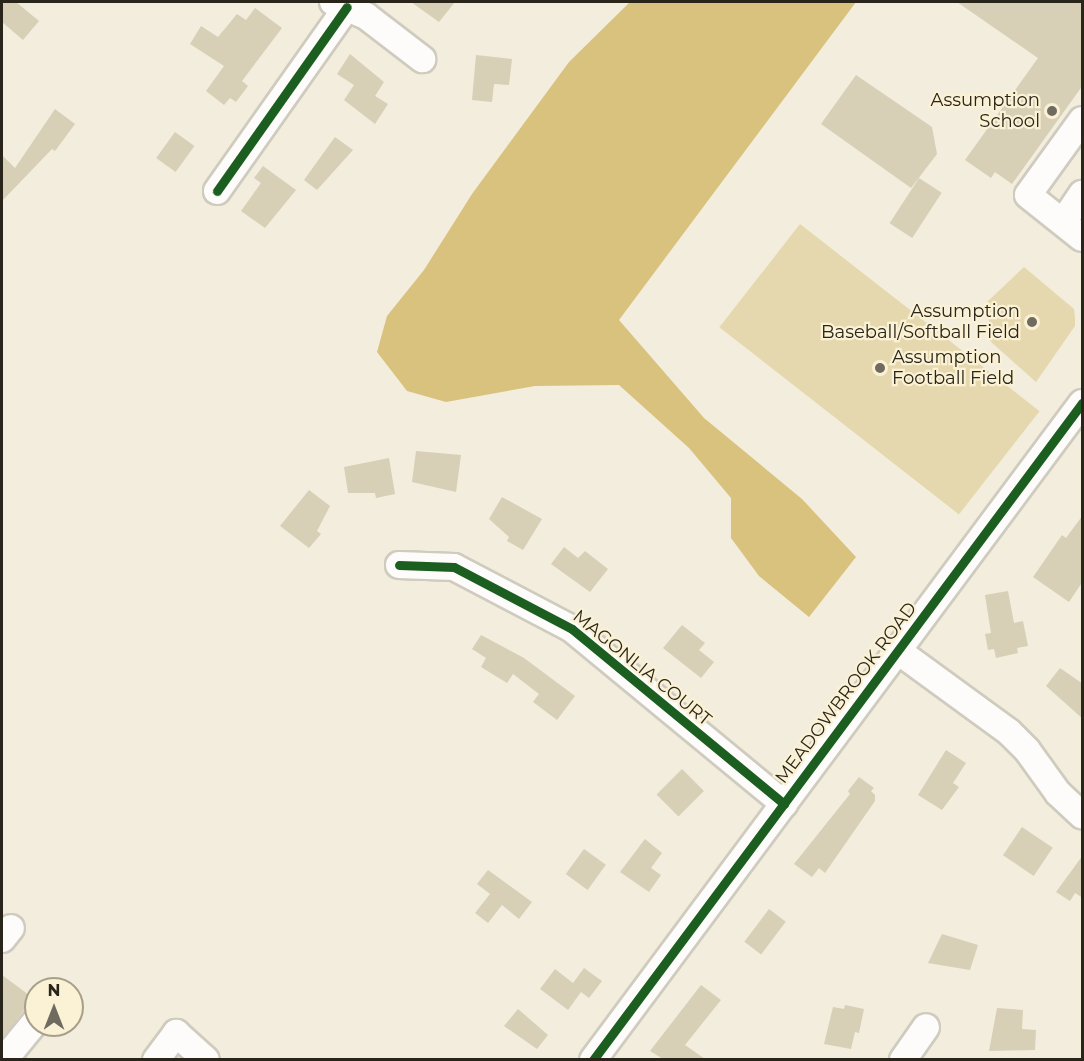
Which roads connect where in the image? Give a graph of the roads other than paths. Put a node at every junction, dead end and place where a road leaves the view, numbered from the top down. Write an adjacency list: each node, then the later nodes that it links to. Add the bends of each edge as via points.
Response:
1 (340, 4): 2 (street); 4 (street)
2 (422, 59)
3 (1083, 120): 6 (street, via 1028,195)
4 (218, 191)
5 (1083, 194): 6 (street)
6 (1063, 222): 7 (street)
7 (1083, 238)
8 (1083, 403): 10 (street, MEADOWBROOK ROAD)
9 (399, 565): 11 (street, MAGONLIA COURT, via 454,567 572,629)
10 (898, 651): 11 (street, MEADOWBROOK ROAD); 12 (street, via 1009,732 1028,750 1058,793)
11 (784, 804): 18 (street, MEADOWBROOK ROAD)
12 (1083, 815)
13 (926, 1027): 19 (street)
14 (24, 1035): 15 (street)
15 (4, 1059)
16 (156, 1059): 17 (street, via 176,1033)
17 (206, 1059)
18 (593, 1059)
19 (903, 1059)

